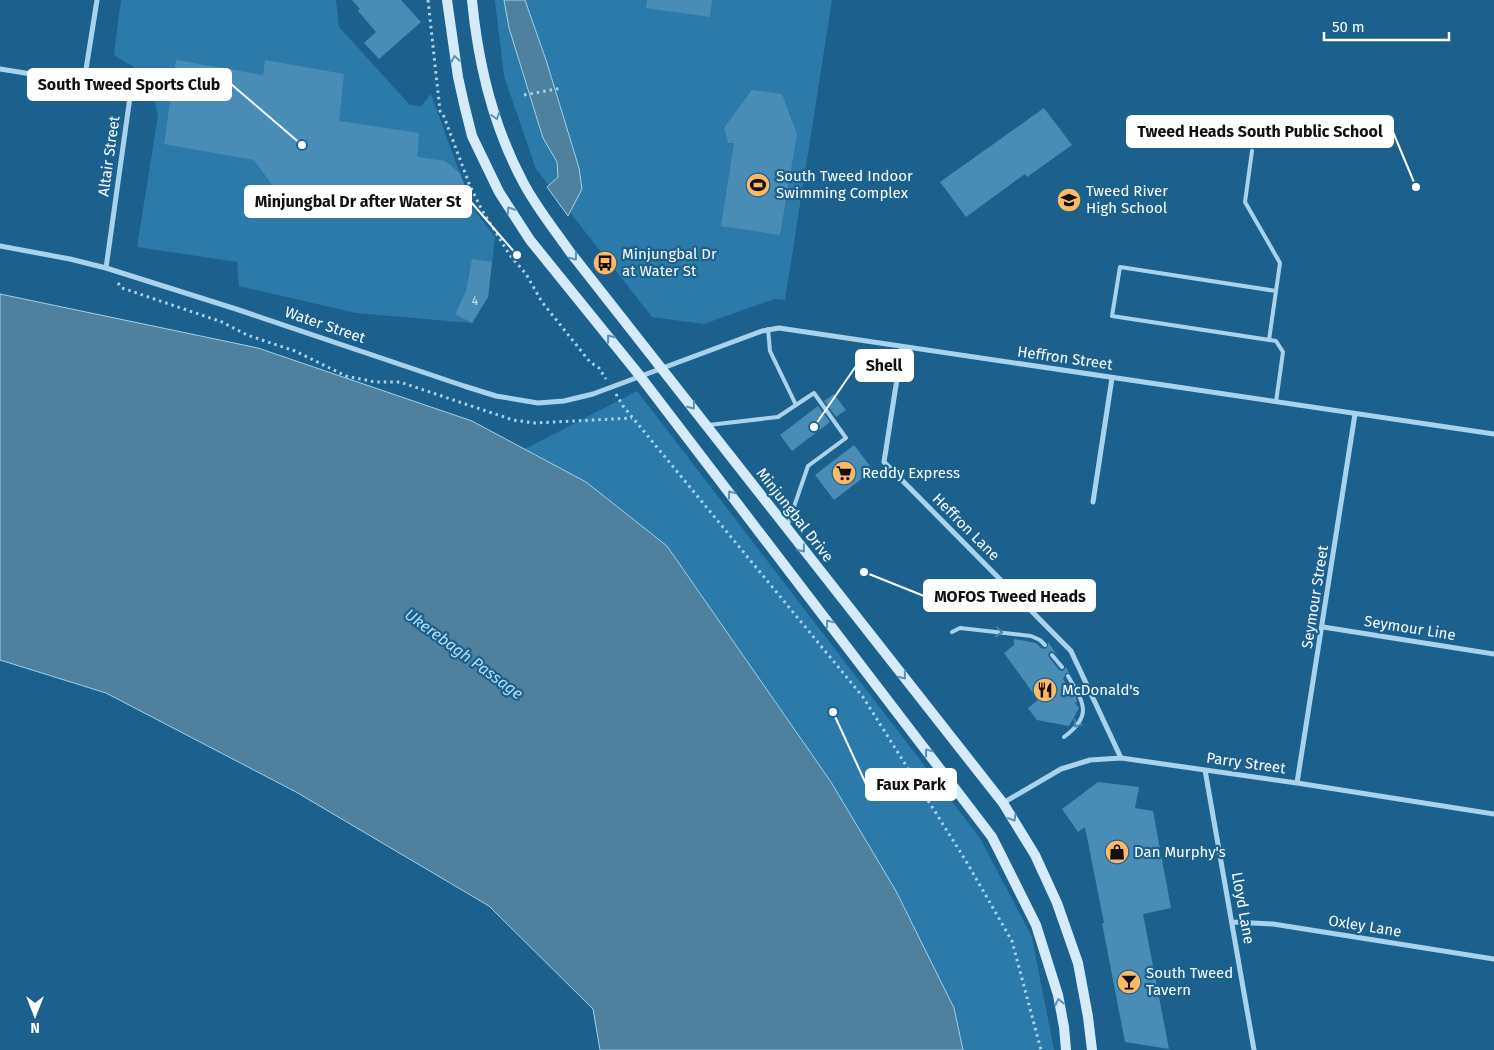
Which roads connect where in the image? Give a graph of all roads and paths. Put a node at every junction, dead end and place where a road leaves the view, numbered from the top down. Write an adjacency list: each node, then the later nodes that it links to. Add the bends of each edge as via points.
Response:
1 (97, 0): 6 (street)
2 (428, 0): 19 (path, via 440,111 470,186 509,254 526,274 542,302)
3 (446, 0): 17 (main road, one-way to 3, via 530,240 499,192 472,136 458,77)
4 (472, 0): 16 (main road, Minjungbal Drive, one-way to 16, via 481,63 495,115 523,183 570,252)
5 (0, 69): 6 (street, Altair Street)
6 (84, 82): 11 (street, Altair Street, via 131,90)
7 (562, 88): 8 (path)
8 (524, 96)
9 (1252, 152): 12 (lane, via 1245,202 1280,263)
10 (0, 246): 11 (street, Water Street)
11 (106, 268): 19 (street, Water Street, via 496,396 538,403 564,401); 23 (path, via 122,288 222,322 247,336 283,346 361,380 400,382 513,420 535,423)
12 (1276, 291): 14 (lane); 14 (lane, via 1120,267 1112,316)
13 (768, 329): 15 (street, Heffron Street, via 793,329); 16 (street, Heffron Street); 21 (lane, via 770,351)
14 (1269, 340): 20 (lane, via 1276,341 1283,352)
15 (902, 347): 18 (street, Heffron Street); 36 (street, Heffron Lane, via 884,462 1071,650)
16 (662, 368): 17 (street, Heffron Street); 24 (main road, Minjungbal Drive, one-way to 24)
17 (640, 376): 19 (street, Water Street); 44 (main road, one-way to 17, via 1058,995 1036,925 992,836)
18 (1112, 378): 20 (street, Heffron Street); 26 (street)
19 (612, 387): 23 (path)
20 (1276, 402): 22 (street, Heffron Street)
21 (796, 405): 24 (lane, via 778,417); 27 (lane, via 814,393 846,438 808,466)
22 (1355, 414): 25 (street, Heffron Street); 28 (street, Seymour Street)
23 (633, 418): 43 (path, via 863,697 1012,941)
24 (706, 425): 27 (main road, Minjungbal Drive)
25 (1494, 434)
26 (1094, 502)
27 (787, 529): 39 (main road, Minjungbal Drive, one-way to 39)
28 (1323, 628): 31 (street, Seymour Line); 38 (street, Seymour Street)
29 (952, 632): 30 (lane, one-way to 30, via 960,628 1031,636)
30 (1045, 645)
31 (1494, 654)
32 (1052, 655): 33 (lane)
33 (1062, 667)
34 (1068, 676): 35 (lane, one-way to 35, via 1082,701 1084,713 1074,729)
35 (1064, 737)
36 (1121, 758): 37 (street, Parry Street); 39 (street, Parry Street, via 1090,760 1061,769)
37 (1206, 770): 38 (street, Parry Street); 41 (street, Lloyd Lane)
38 (1297, 783): 40 (street, Parry Street)
39 (1003, 803): 45 (main road, Minjungbal Drive, one-way to 45, via 1035,855 1058,903 1078,964)
40 (1494, 814)
41 (1233, 922): 42 (street, Oxley Lane, via 1272,924); 46 (street, Lloyd Lane)
42 (1494, 959)
43 (1041, 1050)
44 (1066, 1050)
45 (1092, 1050)
46 (1254, 1050)

